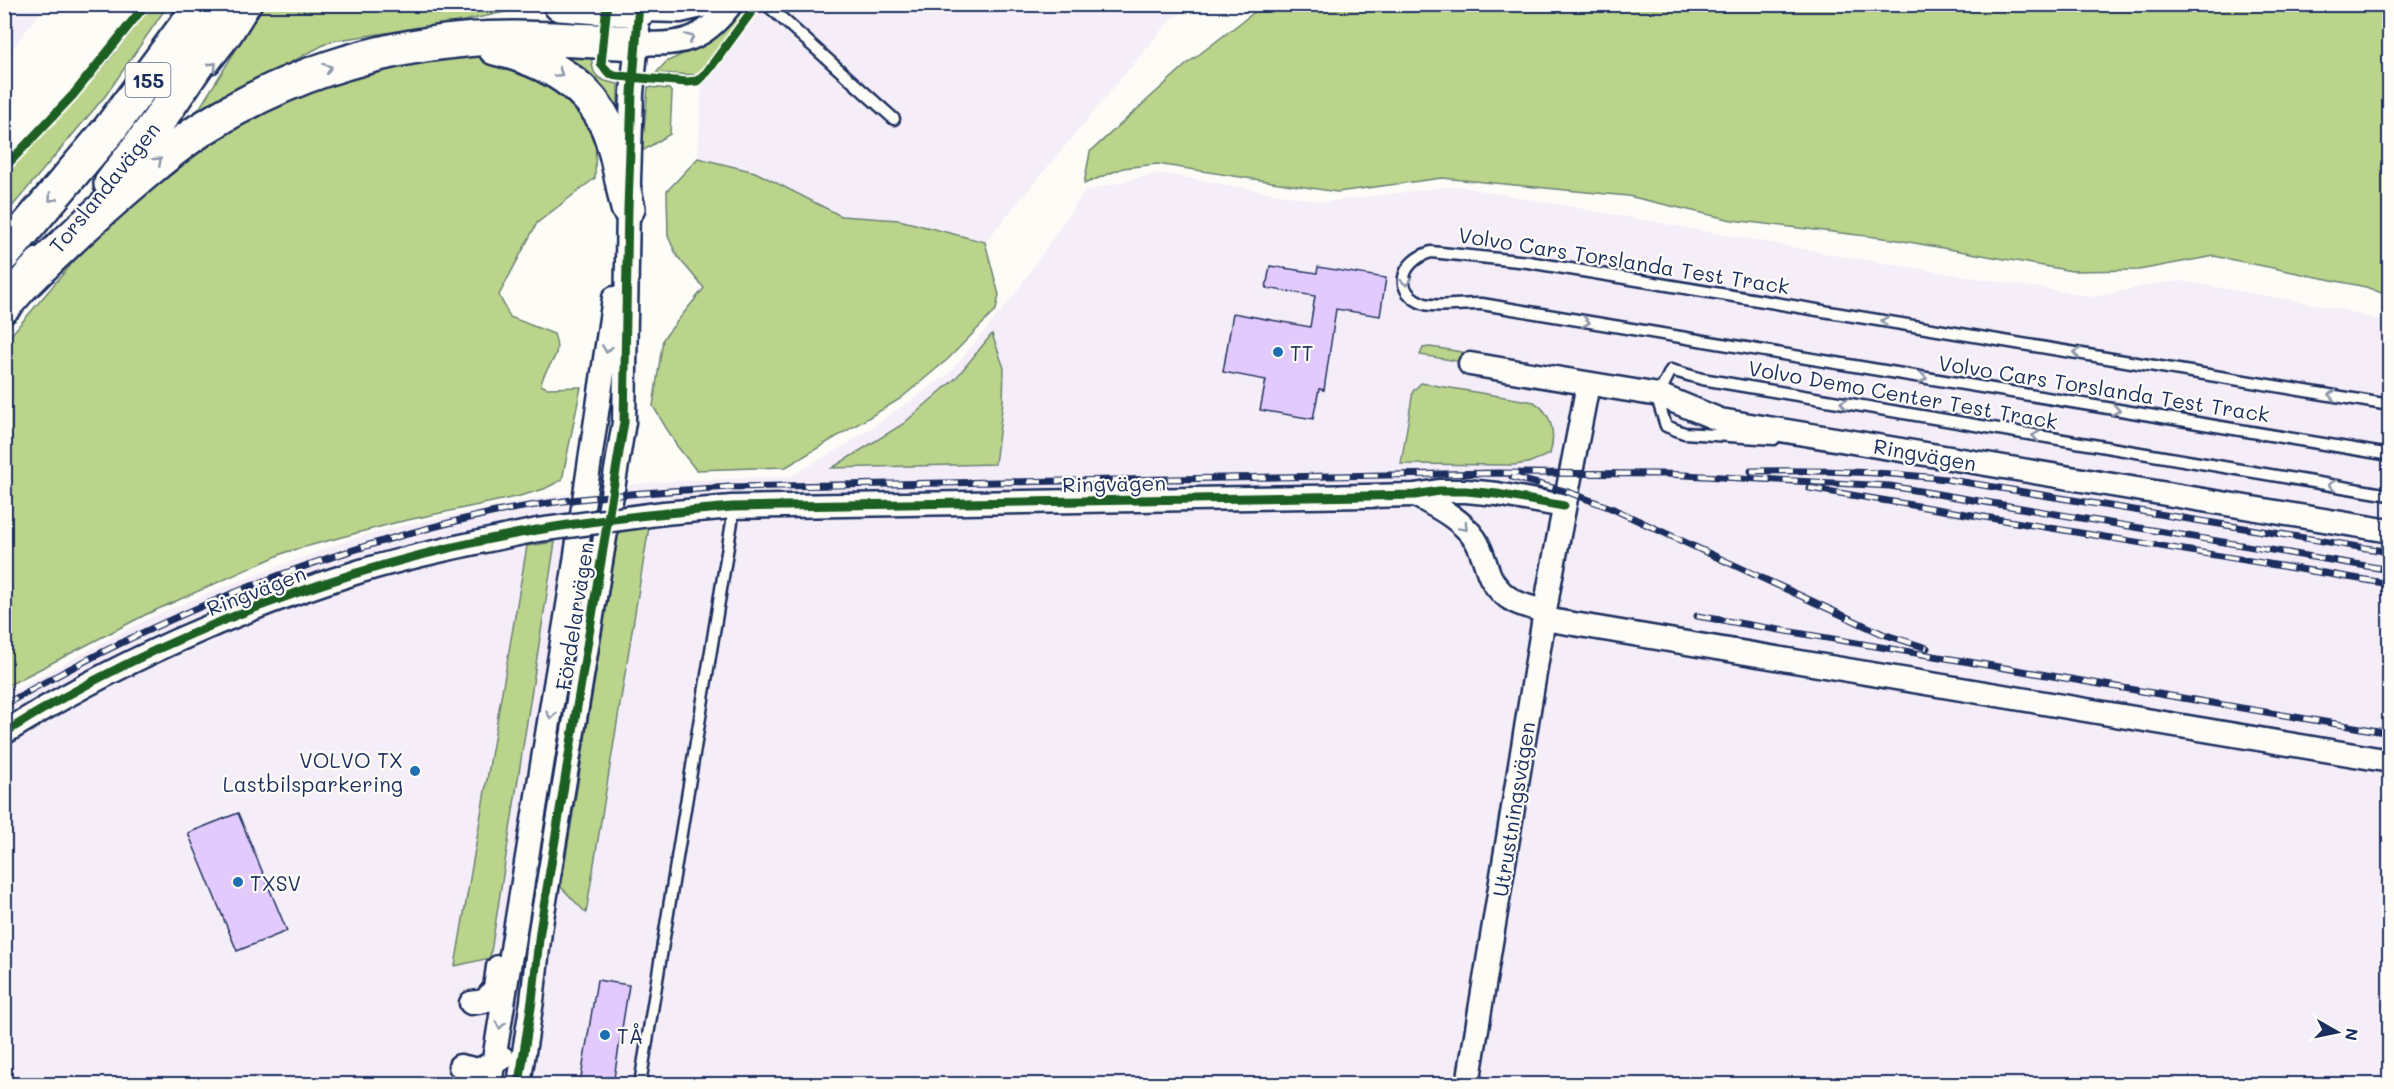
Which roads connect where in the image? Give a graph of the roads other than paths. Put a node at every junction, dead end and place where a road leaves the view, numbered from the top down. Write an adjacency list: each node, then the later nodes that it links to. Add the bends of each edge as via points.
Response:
1 (182, 4): 14 (main road, via 109,116)
2 (202, 4): 14 (main road, Torslandavägen / 155)
3 (238, 4): 13 (main road, Torslandavägen / 155)
4 (257, 4): 13 (lane, one-way to 4, via 218,62)
5 (560, 4): 9 (main road)
6 (710, 4): 9 (street, via 681,11)
7 (731, 4): 11 (street, one-way to 7, via 663,45 688,40 716,22)
8 (766, 4): 12 (lane)
9 (639, 7): 11 (street, Fördelarvägen)
10 (464, 40): 11 (main road); 15 (main road, one-way to 15, via 543,64 585,92 611,137); 17 (main road, one-way to 10, via 110,201 206,126 272,90 344,62 380,52)
11 (637, 43): 15 (street, Fördelarvägen)
12 (894, 119)
13 (157, 123): 17 (main road, Torslandavägen / 155)
14 (90, 153): 16 (main road, Torslandavägen / 155, one-way to 16)
15 (628, 208): 32 (street, Fördelarvägen, one-way to 32); 33 (street, Fördelarvägen, via 624,422 540,931)
16 (4, 254)
17 (27, 281): 18 (main road, Torslandavägen / 155)
18 (4, 306)
19 (1470, 364): 20 (street, Ringvägen)
20 (1588, 384): 21 (street, Ringvägen); 26 (street)
21 (1659, 394): 25 (lane, Volvo Demo Center Test Track, one-way to 21, via 1702,379 1671,370); 28 (street, Ringvägen, via 1720,420)
22 (2390, 405): 23 (lane, Volvo Cars Torslanda Test Track, one-way to 23, via 1528,262 1431,252 1418,255 1404,272 1404,284 1410,295 1427,305 1482,304)
23 (2390, 455)
24 (1415, 495): 26 (street, Ringvägen, via 1466,491); 27 (street, Ringvägen); 29 (street, Ringvägen, one-way to 29, via 1453,516 1476,540 1491,578 1503,594 1520,606)
25 (2390, 495)
26 (1564, 506): 29 (street, Utrustningsvägen)
27 (732, 507): 30 (street, Ringvägen, bridge, via 538,530 363,571 266,604 110,673); 40 (lane)
28 (2390, 531)
29 (1545, 615): 31 (street, Ringvägen); 41 (street, Utrustningsvägen)
30 (4, 733)
31 (2390, 761)
32 (517, 926): 34 (street, Fördelarvägen, via 503,943 495,988 485,1001); 36 (street, Fördelarvägen, one-way to 36)
33 (532, 1001): 35 (street, Fördelarvägen); 39 (street, Fördelarvägen)
34 (471, 1003)
35 (516, 1041): 36 (street, Fördelarvägen); 38 (street)
36 (492, 1073): 37 (street, via 460,1066)
37 (476, 1084)
38 (509, 1084)
39 (519, 1084)
40 (640, 1084)
41 (1468, 1084)

